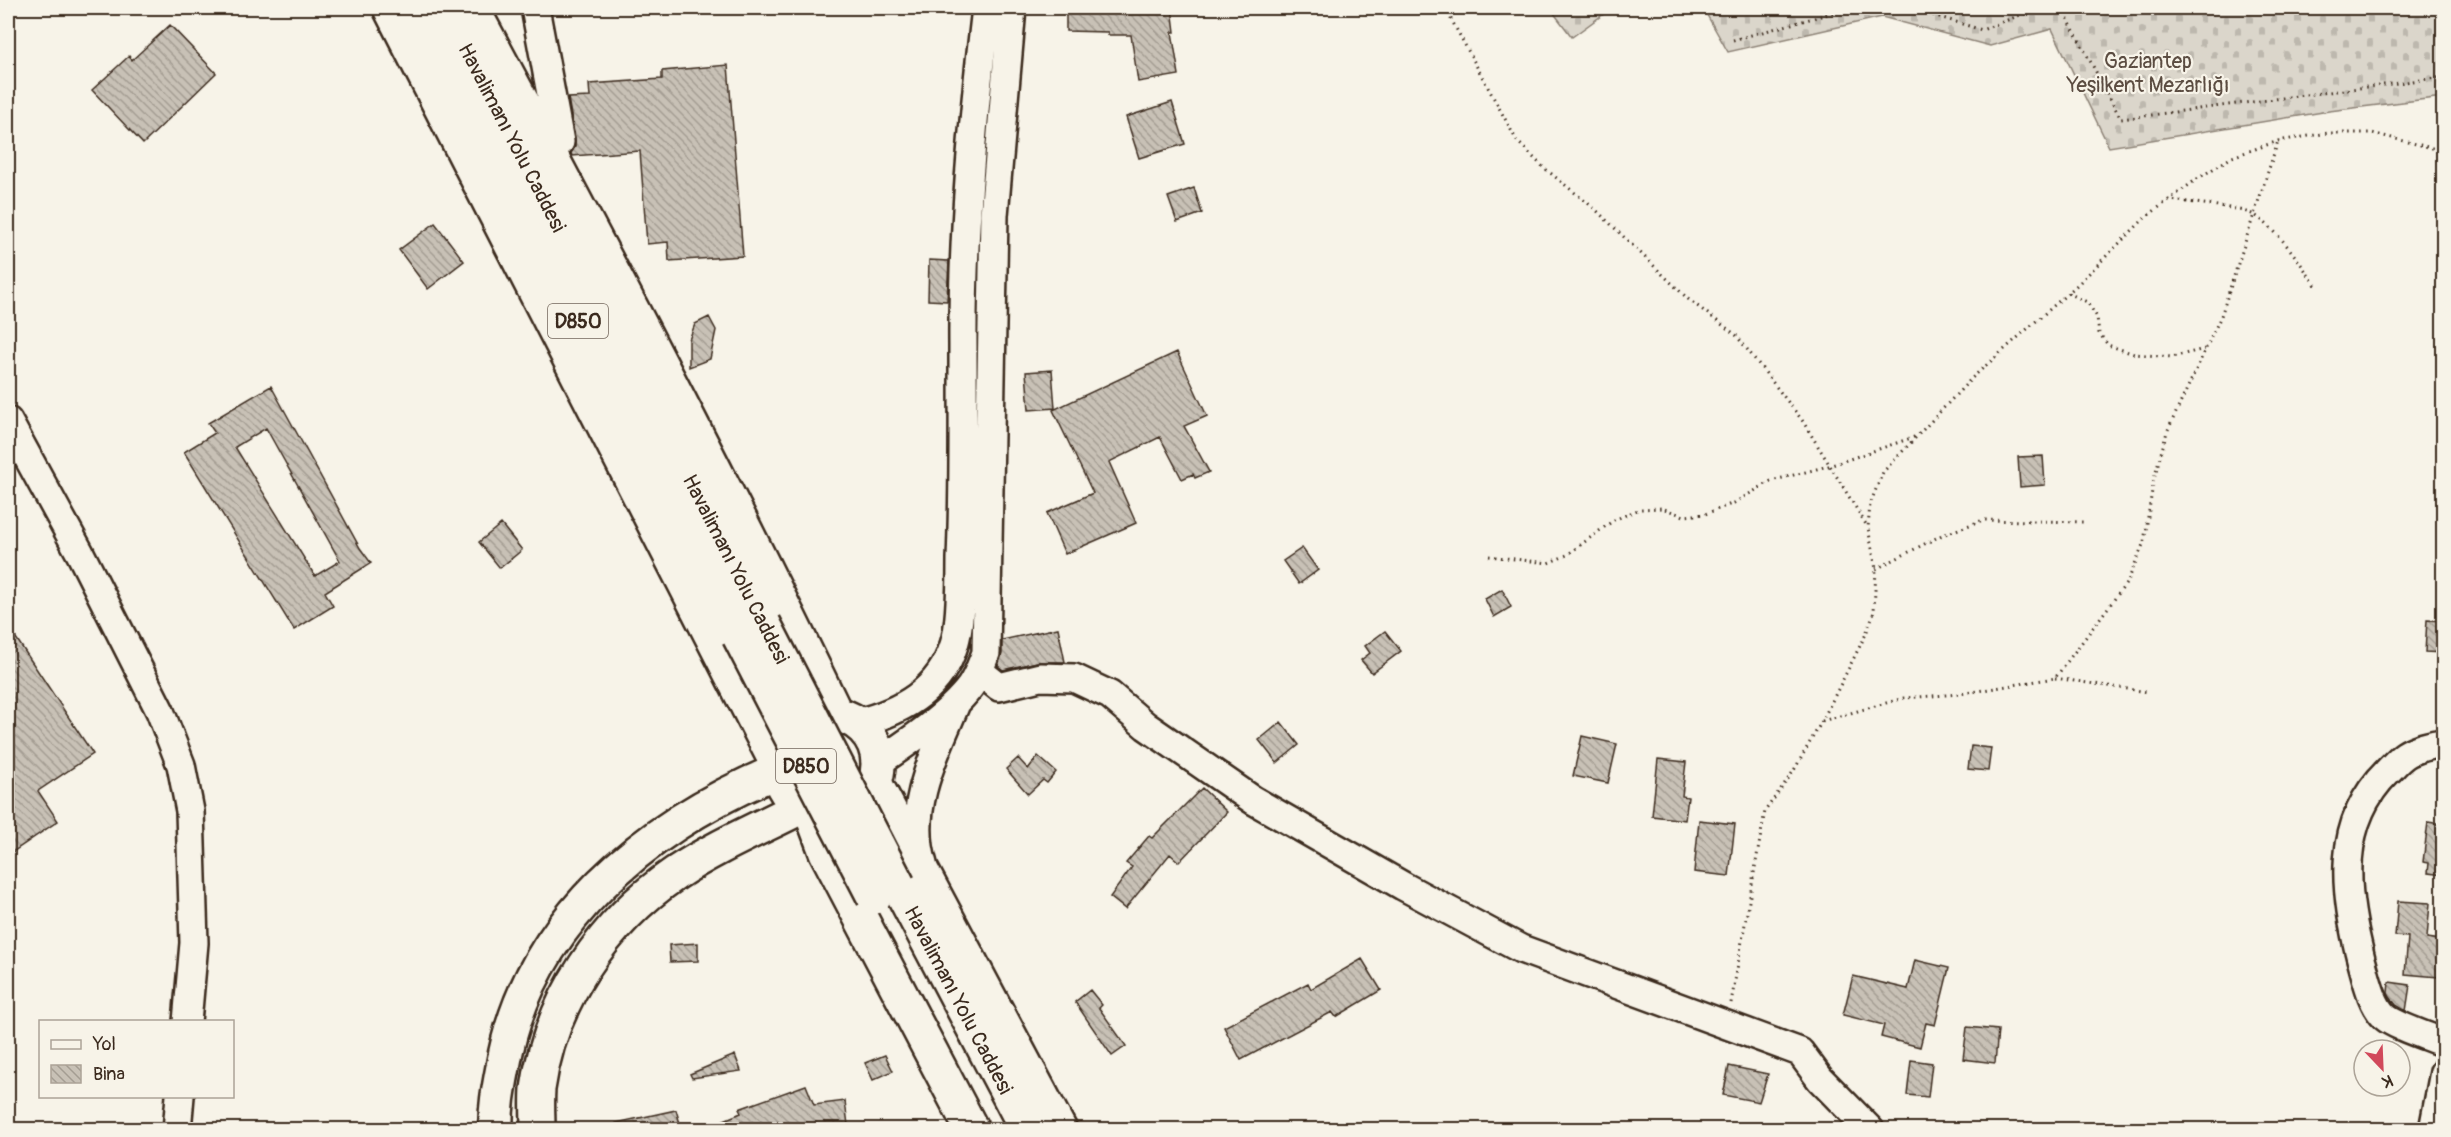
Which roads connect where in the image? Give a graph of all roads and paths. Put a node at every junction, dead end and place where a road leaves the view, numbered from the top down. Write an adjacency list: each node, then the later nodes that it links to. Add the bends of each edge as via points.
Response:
1 (390, 8): 38 (highway)
2 (417, 8): 30 (highway, Havalimanı Yolu Caddesi / D850)
3 (445, 8): 30 (highway, Havalimanı Yolu Caddesi / D850)
4 (472, 8): 35 (highway)
5 (535, 8): 16 (street)
6 (986, 8): 35 (street, via 976,95 967,245 964,486 955,644 940,675 923,694 898,710)
7 (1012, 8): 31 (street, via 994,215 986,654)
8 (1445, 8): 25 (path, via 1517,141 1595,208 1688,298 1736,335 1803,420)
9 (1850, 8): 13 (path)
10 (1910, 8): 11 (path, via 1982,30)
11 (2038, 8)
12 (2062, 8): 14 (path, via 2121,119)
13 (1732, 39)
14 (2444, 77)
15 (2278, 141): 17 (path, via 2328,133 2372,133); 18 (path, via 2232,157); 19 (path)
16 (560, 142)
17 (2444, 151)
18 (2168, 201): 19 (path, via 2202,203); 21 (path)
19 (2254, 214): 20 (path, via 2284,241); 22 (path, via 2221,316)
20 (2317, 287)
21 (2068, 293): 22 (path, via 2087,302 2097,317 2098,333 2108,345 2134,354 2172,357); 24 (path, via 1972,378)
22 (2205, 349): 32 (path, via 2167,432 2154,478 2144,542 2128,581)
23 (8, 421): 42 (street, via 80,553 154,701 181,765 190,811 194,943)
24 (1918, 435): 25 (path); 27 (path, via 1883,472 1870,504)
25 (1832, 465): 27 (path); 28 (path, via 1771,481 1734,503 1705,514 1684,516 1662,508 1640,509 1614,520 1567,555 1548,563)
26 (2085, 522): 29 (path, via 1983,520 1940,536)
27 (1868, 528): 29 (path)
28 (1489, 556)
29 (1876, 569): 36 (path, via 1874,612)
30 (752, 630): 41 (highway, Havalimanı Yolu Caddesi / D850, bridge)
31 (979, 671): 34 (street); 43 (street, via 999,687 1041,677 1083,682 1110,695 1146,726 1253,800 1413,891 1521,948)
32 (2055, 678): 33 (path); 36 (path, via 1960,694 1904,698)
33 (2148, 692)
34 (957, 701): 39 (street); 41 (street, via 931,761 922,791 918,849)
35 (847, 719): 38 (highway, via 813,716 793,728 780,748); 39 (highway, via 873,741)
36 (1822, 721): 43 (path, via 1766,811)
37 (2444, 743): 44 (street, via 2405,755 2381,778 2359,810 2347,877 2352,922 2376,1004 2386,1018)
38 (778, 767): 40 (highway, via 786,792); 48 (highway, via 659,835 596,888 557,934 528,983 508,1034 495,1110)
39 (877, 772): 40 (highway, via 870,793 854,808 833,814); 41 (highway)
40 (806, 810): 49 (highway, via 742,836 676,873 619,920 582,968 553,1029 538,1089); 50 (highway)
41 (900, 887): 51 (highway, Havalimanı Yolu Caddesi / D850); 52 (highway, Havalimanı Yolu Caddesi / D850); 53 (highway)
42 (186, 1020)
43 (1727, 1025): 54 (street, via 1800,1052 1820,1079)
44 (2444, 1043)
45 (2444, 1072): 55 (street)
46 (180, 1098): 47 (street)
47 (177, 1130)
48 (496, 1130)
49 (538, 1130)
50 (972, 1130)
51 (997, 1130)
52 (1027, 1130)
53 (1060, 1130)
54 (1870, 1130)
55 (2433, 1130)

